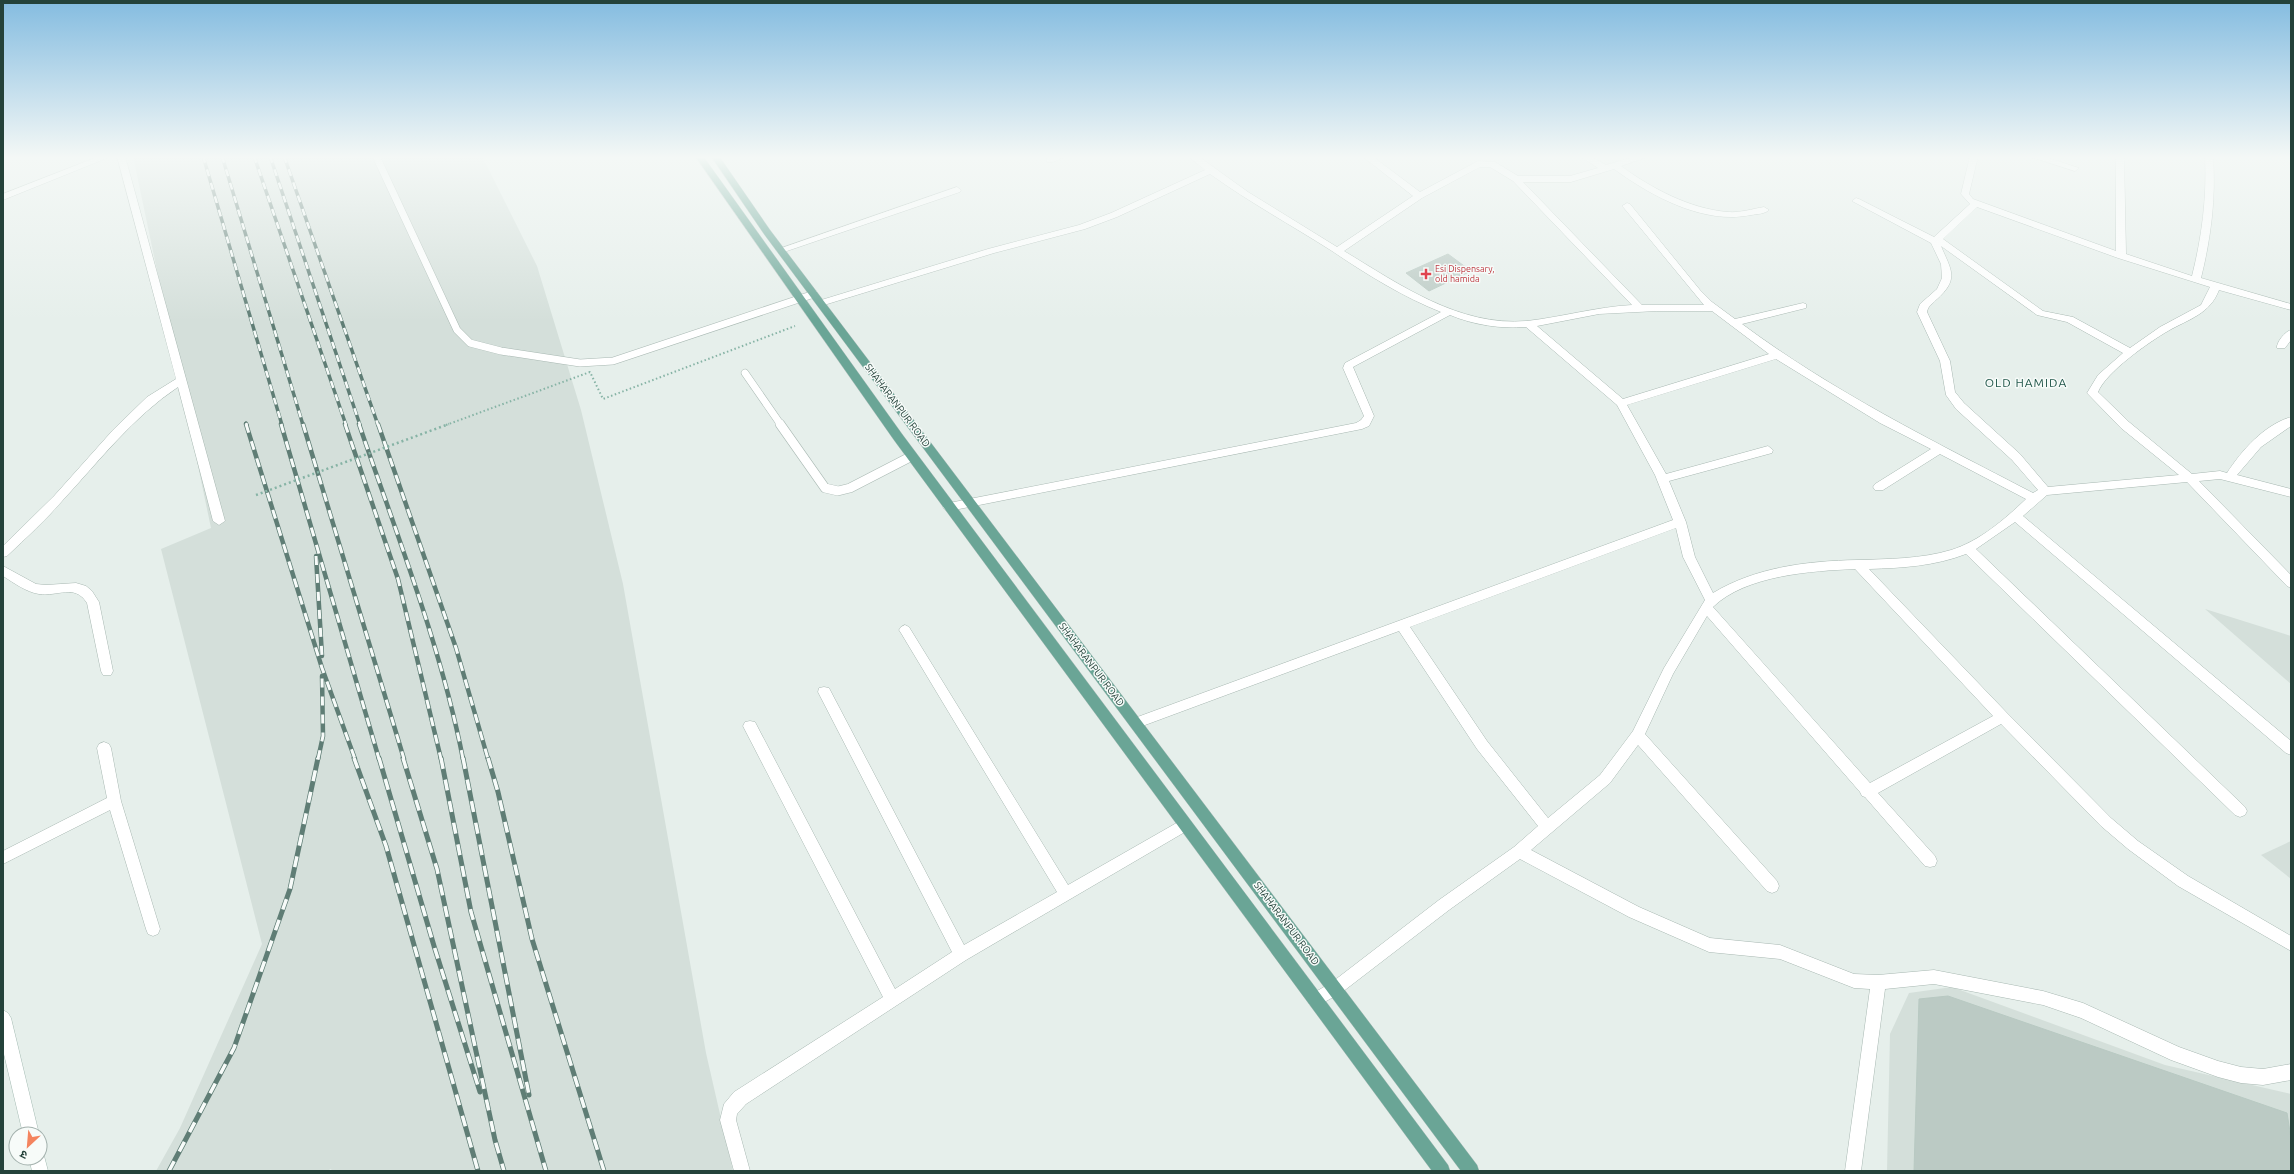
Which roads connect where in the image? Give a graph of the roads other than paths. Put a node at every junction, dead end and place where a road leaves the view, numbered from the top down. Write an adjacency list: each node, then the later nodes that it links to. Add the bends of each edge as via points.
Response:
1 (136, 211): 38 (street)
2 (402, 211): 24 (lane, via 457,330 470,344 500,351 580,363 613,361)
3 (738, 211): 24 (main road, SHAHARANPUR ROAD)
4 (753, 211): 19 (main road, SHAHARANPUR ROAD)
5 (896, 211): 19 (street)
6 (1123, 211): 25 (street, via 1082,226)
7 (1269, 211): 20 (street)
8 (1397, 211): 20 (street)
9 (1547, 211): 27 (street)
10 (1631, 211): 29 (street, via 1697,292)
11 (1708, 211): 12 (street, via 1727,215)
12 (1758, 211)
13 (1876, 211): 18 (street)
14 (1968, 211): 18 (street)
15 (1997, 211): 21 (street)
16 (2121, 211): 21 (street)
17 (2208, 211): 22 (street)
18 (1936, 240): 35 (street, via 2040,313 2070,319); 48 (street, via 1948,277 1938,295 1922,308 1945,361 1950,393 1960,406 2016,457)
19 (781, 250): 25 (main road, SHAHARANPUR ROAD)
20 (1337, 251): 30 (street, via 1425,302)
21 (2121, 256): 22 (street)
22 (2196, 280): 23 (street)
23 (2216, 285): 28 (street); 35 (street, via 2204,307)
24 (801, 299): 25 (lane); 43 (main road, SHAHARANPUR ROAD)
25 (818, 299): 51 (main road, SHAHARANPUR ROAD)
26 (1803, 306): 31 (street)
27 (1639, 307): 29 (street); 32 (street)
28 (2291, 307)
29 (1714, 308): 31 (street)
30 (1451, 311): 32 (street, via 1500,324); 51 (street, via 1349,365 1348,368 1369,416 1365,423 1358,426)
31 (1736, 322): 36 (street)
32 (1529, 324): 39 (street)
33 (2291, 334): 34 (street)
34 (2281, 346)
35 (2131, 353): 45 (street, via 2098,379 2092,387 2092,393 2125,425)
36 (1777, 355): 39 (street); 41 (street, via 1884,420)
37 (745, 373): 43 (lane, via 825,488 838,491 850,488)
38 (181, 380): 54 (street); 57 (street, via 151,400 117,433 58,499)
39 (1621, 403): 46 (street)
40 (2291, 421): 44 (street, via 2264,436 2238,464)
41 (1940, 449): 47 (street); 50 (street)
42 (1768, 450): 46 (street)
43 (912, 456): 52 (main road, SHAHARANPUR ROAD)
44 (2231, 476): 45 (street); 49 (street)
45 (2189, 477): 48 (street); 60 (street)
46 (1662, 479): 55 (street)
47 (1879, 487)
48 (2045, 491): 50 (street)
49 (2291, 493)
50 (2034, 498): 53 (street)
51 (972, 502): 52 (street); 67 (main road, SHAHARANPUR ROAD)
52 (949, 507): 75 (main road, SHAHARANPUR ROAD)
53 (2015, 516): 56 (street); 71 (street)
54 (219, 521)
55 (1680, 522): 61 (street); 62 (street)
56 (1968, 549): 58 (street, via 1936,558); 74 (street)
57 (3, 553)
58 (1857, 564): 61 (street, via 1779,572 1733,589); 66 (street)
59 (3, 570): 64 (street, via 35,588 79,587 89,594 93,602)
60 (2291, 583)
61 (1708, 604): 69 (street, via 1668,672); 72 (street)
62 (1401, 624): 67 (street); 76 (street, via 1482,745)
63 (905, 630): 81 (street)
64 (107, 671)
65 (824, 692): 84 (street)
66 (2002, 717): 72 (street); 83 (street, via 2106,822 2133,845 2184,881)
67 (1137, 723): 86 (main road, SHAHARANPUR ROAD)
68 (750, 726): 87 (street)
69 (1638, 735): 76 (street, via 1605,779); 80 (street)
70 (104, 748): 73 (street)
71 (2291, 749)
72 (1867, 792): 79 (street)
73 (114, 801): 78 (street); 82 (street)
74 (2240, 811)
75 (1185, 825): 81 (street); 88 (main road, SHAHARANPUR ROAD)
76 (1547, 827): 77 (street)
77 (1519, 851): 85 (street, via 1634,912 1709,945 1780,952 1854,982); 86 (street)
78 (3, 858)
79 (1930, 860)
80 (1772, 886)
81 (1066, 894): 84 (street)
82 (153, 928)
83 (2291, 944)
84 (961, 955): 87 (street)
85 (1878, 982): 90 (street, via 1934,977 2043,998 2083,1011 2177,1054 2218,1069 2262,1077); 95 (street)
86 (1336, 988): 88 (street); 94 (main road, SHAHARANPUR ROAD)
87 (892, 998): 92 (street, via 740,1098 730,1110 728,1120)
88 (1315, 1000): 93 (main road, SHAHARANPUR ROAD)
89 (3, 1018): 91 (street)
90 (2291, 1072)
91 (29, 1126)
92 (742, 1171)
93 (1442, 1171)
94 (1471, 1171)
95 (1853, 1171)

